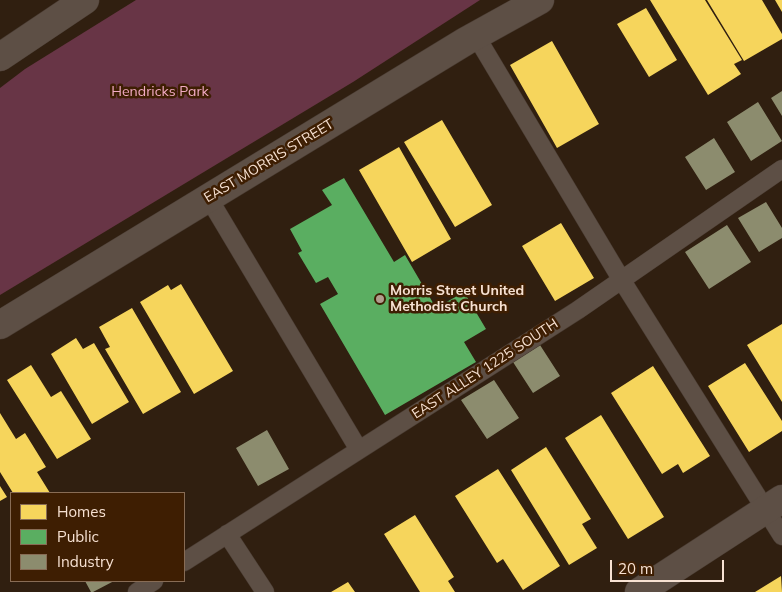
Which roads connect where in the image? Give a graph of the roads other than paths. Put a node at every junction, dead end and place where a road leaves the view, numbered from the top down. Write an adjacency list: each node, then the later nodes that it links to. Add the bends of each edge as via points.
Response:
1 (85, 0): 4 (main road)
2 (540, 0): 3 (main road, EAST MORRIS STREET)
3 (476, 36): 6 (main road, EAST MORRIS STREET); 7 (lane)
4 (0, 57)
5 (782, 169): 7 (lane, EAST ALLEY 1225 SOUTH)
6 (208, 197): 8 (main road, EAST MORRIS STREET); 9 (lane)
7 (621, 279): 9 (lane, EAST ALLEY 1225 SOUTH); 10 (lane)
8 (0, 324)
9 (359, 450): 11 (lane, EAST ALLEY 1225 SOUTH)
10 (774, 504): 12 (lane); 17 (main road)
11 (227, 534): 13 (lane, EAST ALLEY 1225 SOUTH); 16 (lane)
12 (782, 536)
13 (185, 561)
14 (152, 582): 15 (lane)
15 (137, 592)
16 (265, 592)
17 (640, 592)

